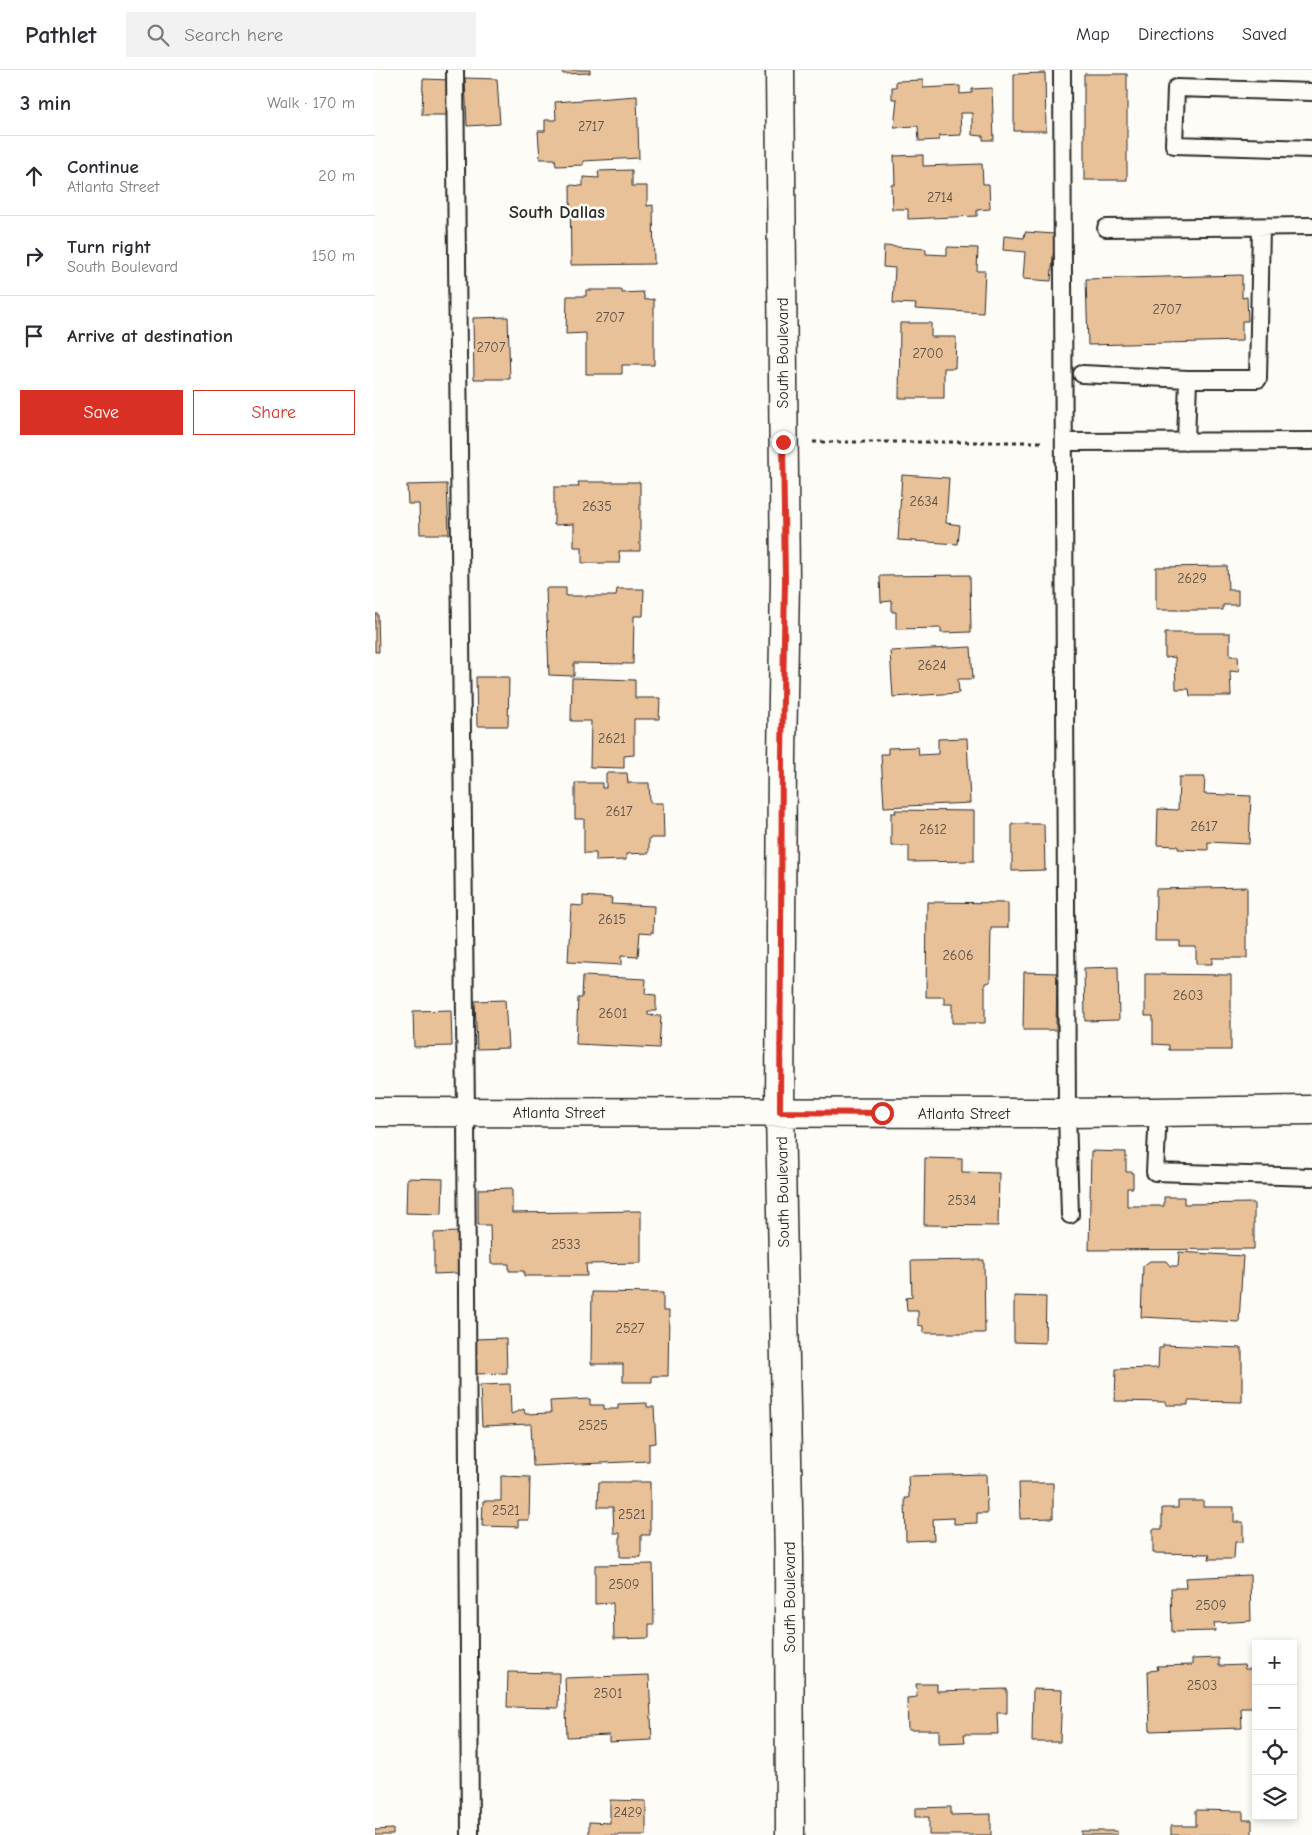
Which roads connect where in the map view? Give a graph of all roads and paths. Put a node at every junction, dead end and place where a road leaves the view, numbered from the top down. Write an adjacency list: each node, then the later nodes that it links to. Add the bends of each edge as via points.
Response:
1 (455, 70): 17 (lane)
2 (780, 70): 12 (street, South Boulevard)
3 (1062, 70): 13 (lane)
4 (1312, 92): 5 (lane, via 1176,88 1174,145)
5 (1312, 149)
6 (1312, 226): 7 (lane)
7 (1261, 227): 8 (lane); 10 (lane, via 1258,379)
8 (1106, 228)
9 (1082, 374): 10 (lane)
10 (1188, 379): 14 (lane)
11 (1312, 441): 14 (lane)
12 (783, 442): 13 (path); 18 (street, South Boulevard, via 785,581)
13 (1065, 442): 14 (lane); 20 (lane)
14 (1187, 442)
15 (1312, 1110): 19 (street, Atlanta Street)
16 (375, 1112): 17 (street, Atlanta Street)
17 (467, 1112): 18 (street, Atlanta Street); 23 (lane)
18 (780, 1112): 20 (street, Atlanta Street); 24 (street, South Boulevard, via 789,1548)
19 (1158, 1112): 20 (street, Atlanta Street); 21 (lane, via 1155,1172)
20 (1067, 1113): 22 (lane)
21 (1312, 1176)
22 (1070, 1215)
23 (470, 1835)
24 (790, 1835)

